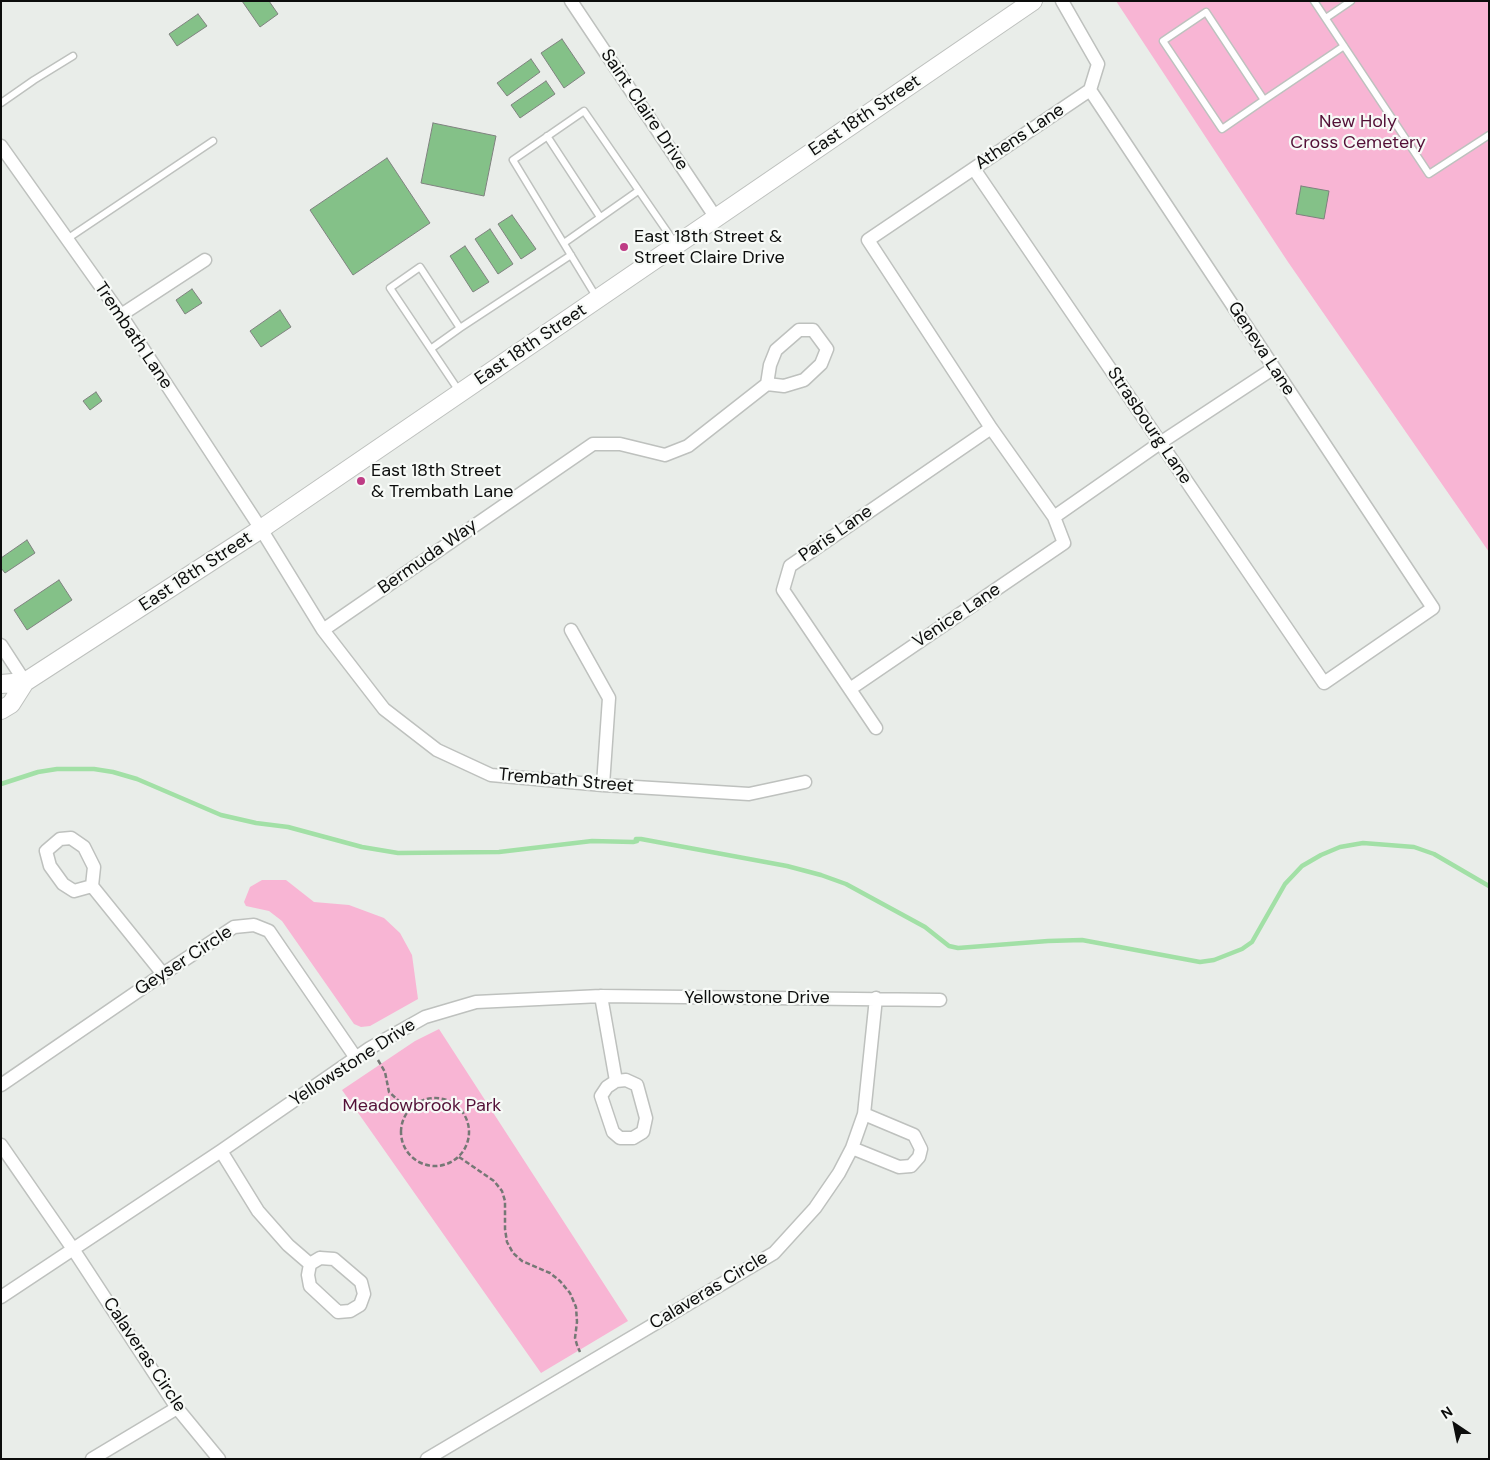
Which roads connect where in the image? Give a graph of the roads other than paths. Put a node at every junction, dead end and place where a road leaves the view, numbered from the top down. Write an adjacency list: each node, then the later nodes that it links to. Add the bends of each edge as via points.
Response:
1 (571, 1): 19 (street, Saint Claire Drive)
2 (1033, 1): 19 (main road, East 18th Street)
3 (1062, 1): 9 (street, via 1098,64)
4 (1314, 1): 6 (lane)
5 (1351, 1): 6 (lane)
6 (1326, 18): 7 (lane)
7 (1344, 46): 10 (lane); 12 (lane, via 1429,174)
8 (73, 56): 11 (lane)
9 (1090, 90): 16 (street, Athens Lane); 29 (street, Geneva Lane)
10 (1264, 100): 10 (lane, via 1206,12 1163,41 1222,129)
11 (1, 103)
12 (1489, 135)
13 (547, 136): 17 (lane, via 584,111); 18 (lane); 21 (lane, via 513,160)
14 (213, 141): 20 (lane)
15 (1, 146): 20 (street, Trembath Lane)
16 (974, 169): 32 (street, Athens Lane, via 868,240); 33 (street, Strasbourg Lane)
17 (638, 191): 18 (lane); 22 (lane)
18 (600, 218): 21 (lane)
19 (716, 218): 22 (main road, East 18th Street)
20 (67, 239): 26 (street, Trembath Lane)
21 (564, 243): 23 (lane)
22 (676, 246): 25 (main road, East 18th Street)
23 (571, 255): 25 (lane); 27 (lane)
24 (205, 260): 26 (street)
25 (597, 300): 31 (main road, East 18th Street)
26 (121, 315): 35 (street, Trembath Lane)
27 (460, 328): 28 (lane); 28 (lane, via 420,267 390,288)
28 (432, 348): 31 (lane)
29 (1274, 368): 33 (street); 40 (street, Geneva Lane, via 1433,608)
30 (768, 384): 30 (street, via 784,386 804,380 822,364 826,349 813,330 800,330 776,350); 36 (street, Bermuda Way, via 688,446 665,455 620,444 593,444)
31 (460, 392): 35 (main road, East 18th Street)
32 (991, 428): 34 (street); 42 (street, Paris Lane, via 790,566 783,590)
33 (1160, 443): 34 (street); 40 (street, Strasbourg Lane)
34 (1054, 517): 42 (street, Venice Lane, via 1064,543)
35 (261, 529): 36 (street, Trembath Street); 39 (main road, East 18th Street)
36 (323, 630): 46 (street, Trembath Street, via 384,709 437,750 491,775)
37 (571, 630): 46 (street, via 609,698)
38 (1, 645): 39 (street)
39 (25, 682): 41 (main road, East 18th Street); 43 (main road, East 18th Street, via 11,704)
40 (1324, 683)
41 (1, 684)
42 (850, 689): 44 (street, Paris Lane)
43 (1, 710)
44 (876, 728)
45 (805, 782): 46 (street, Trembath Street, via 749,794)
46 (603, 785)
47 (92, 886): 48 (street)
48 (162, 974): 52 (street, Geyser Circle, via 234,927 254,925 268,931); 54 (street, Geyser Circle)
49 (600, 996): 50 (street, Yellowstone Drive); 52 (street, Yellowstone Drive, via 476,1002 425,1017); 53 (street)
50 (876, 998): 51 (street, Yellowstone Drive); 55 (street, Calaveras Circle)
51 (940, 1000)
52 (356, 1058): 58 (street, Yellowstone Drive)
53 (616, 1081): 53 (street, via 601,1096 613,1132 620,1138 633,1138 642,1132 646,1118 637,1085 626,1080)
54 (1, 1085)
55 (864, 1114): 57 (street, Calaveras Circle); 57 (street, via 914,1135 921,1149 919,1158 911,1166 899,1167)
56 (1, 1145): 59 (street)
57 (852, 1148): 65 (street, Calaveras Circle, via 815,1208 774,1253)
58 (222, 1151): 59 (street, Yellowstone Drive); 60 (street, via 258,1211)
59 (73, 1249): 61 (street, Yellowstone Drive); 62 (street, Calaveras Circle)
60 (310, 1264): 60 (street, via 310,1286 338,1312 350,1311 360,1305 364,1294 361,1282 334,1259 320,1258)
61 (1, 1297)
62 (177, 1408): 63 (street); 64 (street, Calaveras Circle)
63 (92, 1459)
64 (219, 1459)
65 (427, 1459)

